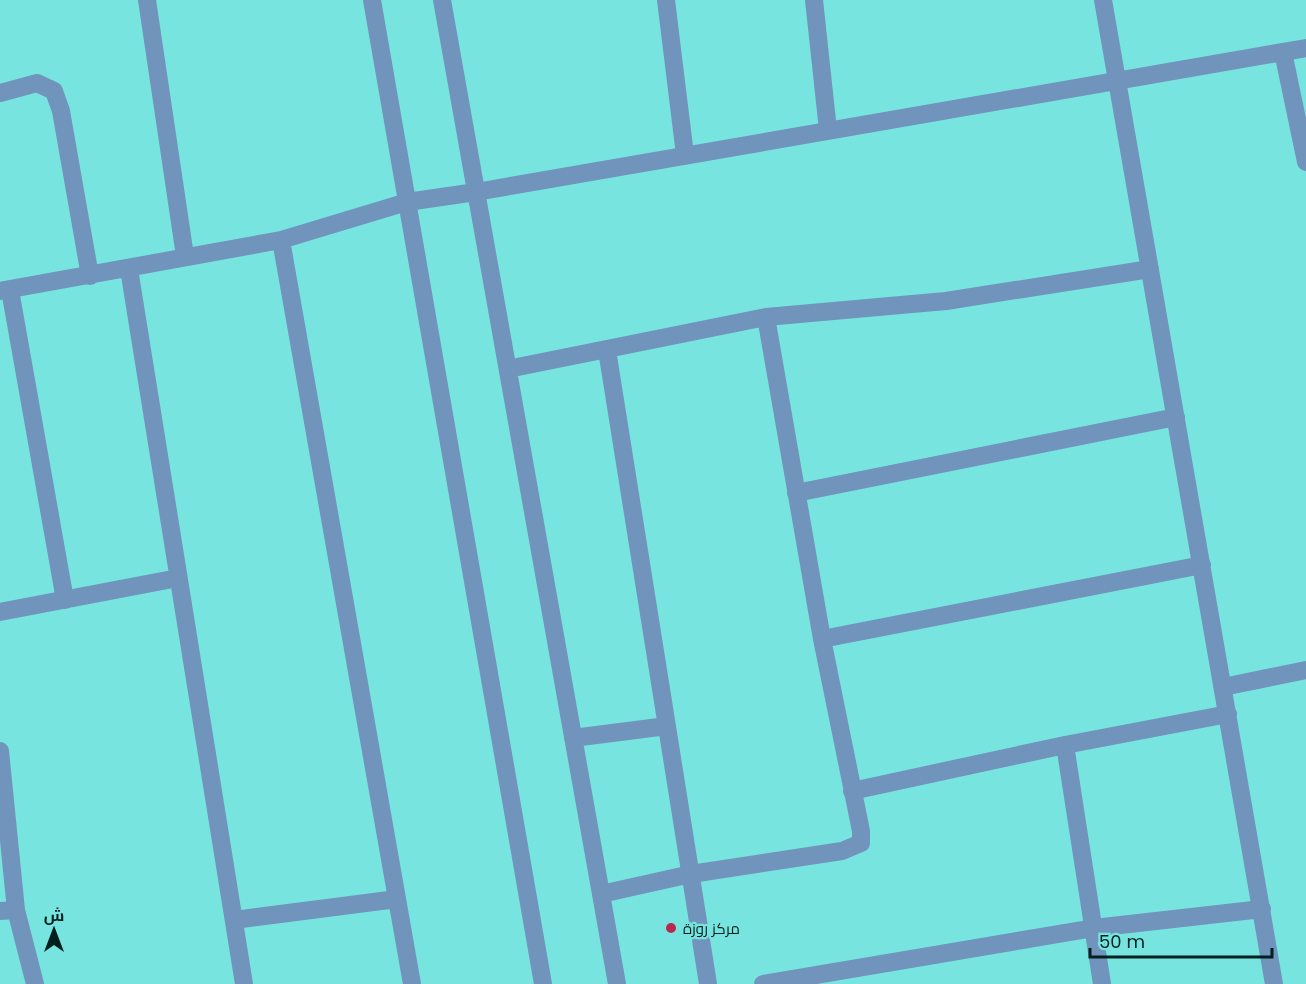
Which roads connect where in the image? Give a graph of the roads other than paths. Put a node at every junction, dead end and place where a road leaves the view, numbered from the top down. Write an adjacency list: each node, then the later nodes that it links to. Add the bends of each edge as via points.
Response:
1 (147, 0): 17 (street)
2 (372, 0): 15 (street)
3 (442, 0): 14 (street)
4 (666, 0): 12 (street)
5 (814, 0): 11 (street)
6 (1103, 0): 9 (street)
7 (1306, 48): 8 (street)
8 (1283, 51): 9 (street); 13 (street)
9 (1117, 81): 11 (street); 19 (street)
10 (0, 93): 20 (street, via 37,83 54,91 61,111)
11 (828, 130): 12 (street)
12 (685, 155): 14 (street)
13 (1306, 162)
14 (476, 192): 15 (street); 24 (street)
15 (407, 202): 16 (street); 50 (street)
16 (281, 240): 17 (street); 42 (street)
17 (185, 256): 18 (street)
18 (129, 269): 20 (street); 28 (street)
19 (1150, 269): 22 (street, via 946,301); 25 (street)
20 (90, 276): 21 (street)
21 (5, 290): 29 (street)
22 (765, 317): 23 (street); 26 (street)
23 (607, 350): 24 (street); 35 (street)
24 (508, 369): 36 (street)
25 (1176, 417): 26 (street); 27 (street)
26 (796, 493): 31 (street)
27 (1202, 566): 31 (street); 33 (street)
28 (178, 578): 29 (street); 45 (street)
29 (65, 600): 30 (street)
30 (0, 612)
31 (822, 639): 39 (street)
32 (1306, 670): 33 (street)
33 (1223, 687): 34 (street)
34 (1228, 714): 37 (street); 43 (street)
35 (667, 726): 36 (street); 40 (street)
36 (573, 738): 41 (street)
37 (1065, 746): 39 (street); 46 (street)
38 (0, 751): 44 (street)
39 (852, 790): 40 (street, via 861,831 861,843 856,846)
40 (691, 874): 41 (street); 52 (street)
41 (601, 894): 51 (street)
42 (397, 898): 45 (street); 49 (street)
43 (1262, 909): 46 (street); 55 (street)
44 (8, 911): 47 (street)
45 (234, 920): 48 (street)
46 (1094, 928): 53 (street); 54 (street)
47 (35, 984)
48 (244, 984)
49 (412, 984)
50 (543, 984)
51 (617, 984)
52 (708, 984)
53 (763, 984)
54 (1102, 984)
55 (1274, 984)

